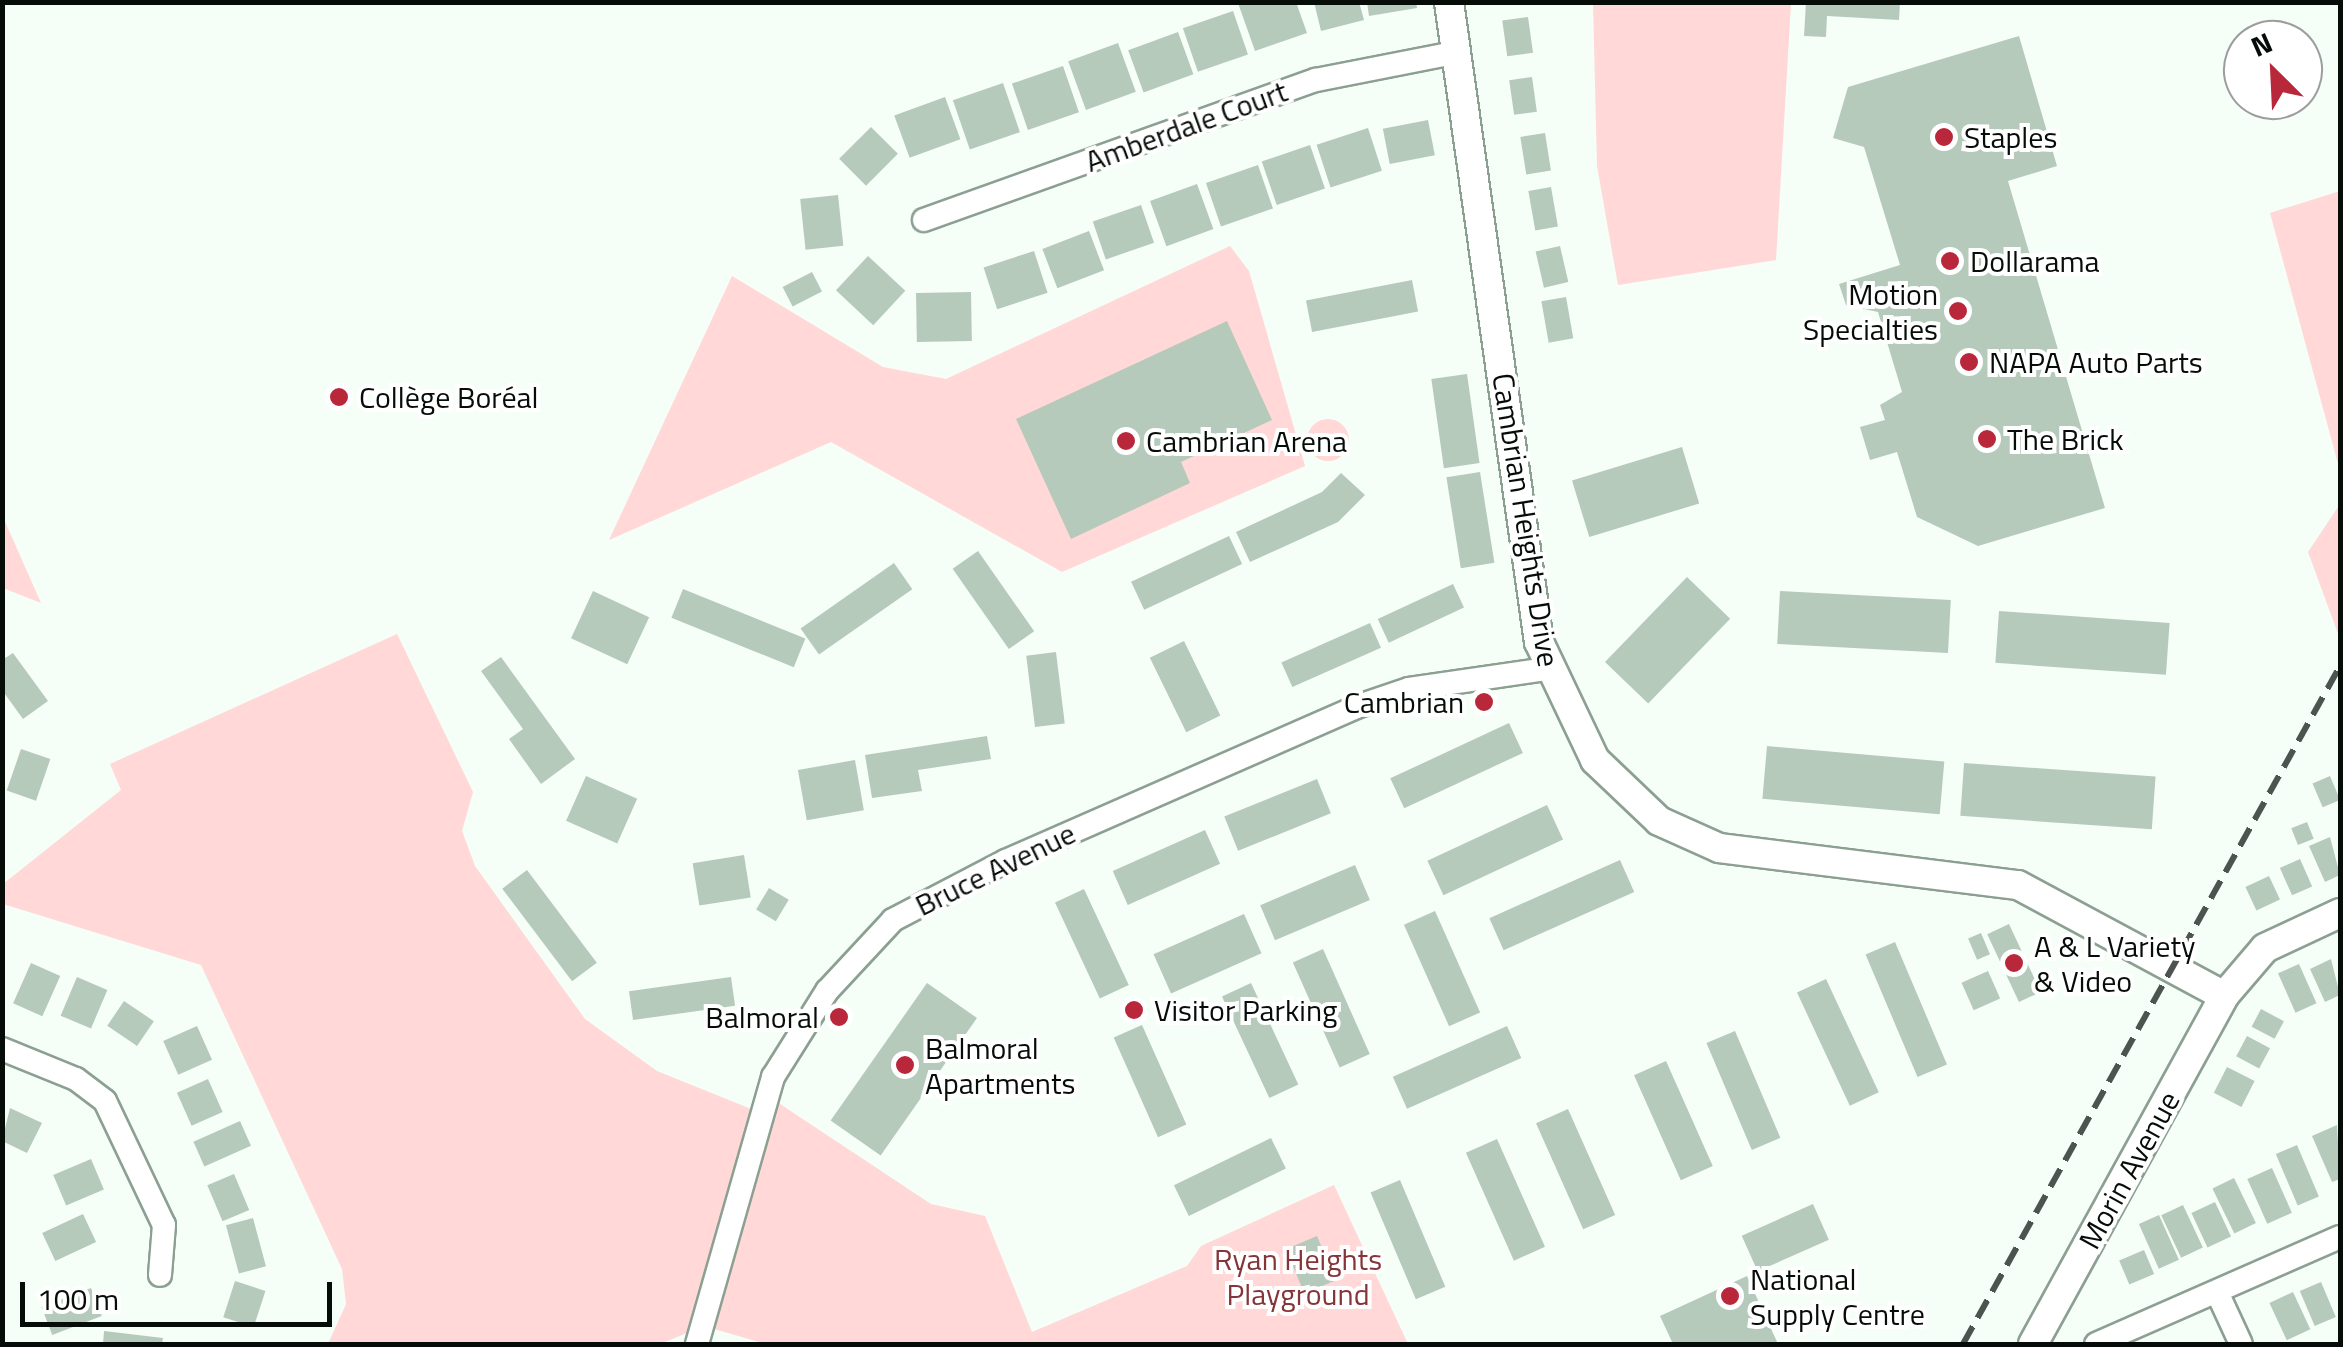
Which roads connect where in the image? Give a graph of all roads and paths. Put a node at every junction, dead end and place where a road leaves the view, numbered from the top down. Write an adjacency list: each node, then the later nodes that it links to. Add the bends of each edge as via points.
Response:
1 (1449, 2): 2 (street, Cambrian Heights Drive)
2 (1454, 53): 3 (street, Amberdale Court, via 1316,80); 4 (street, Cambrian Heights Drive)
3 (924, 220)
4 (1546, 669): 6 (street, Cambrian Heights Drive, via 1614,784 1694,838 1783,862 2018,885); 11 (street, Bruce Avenue, via 1408,688 1356,707 1006,861 893,920 827,991 773,1077)
5 (2340, 913): 6 (street, Morin Avenue, via 2265,948)
6 (2224, 996): 12 (street, Morin Avenue)
7 (2, 1049): 9 (street, via 76,1079 105,1101 164,1225)
8 (2340, 1238): 10 (street)
9 (160, 1275)
10 (2217, 1292): 13 (street); 14 (street)
11 (697, 1344)
12 (2033, 1344)
13 (2096, 1344)
14 (2241, 1344)

